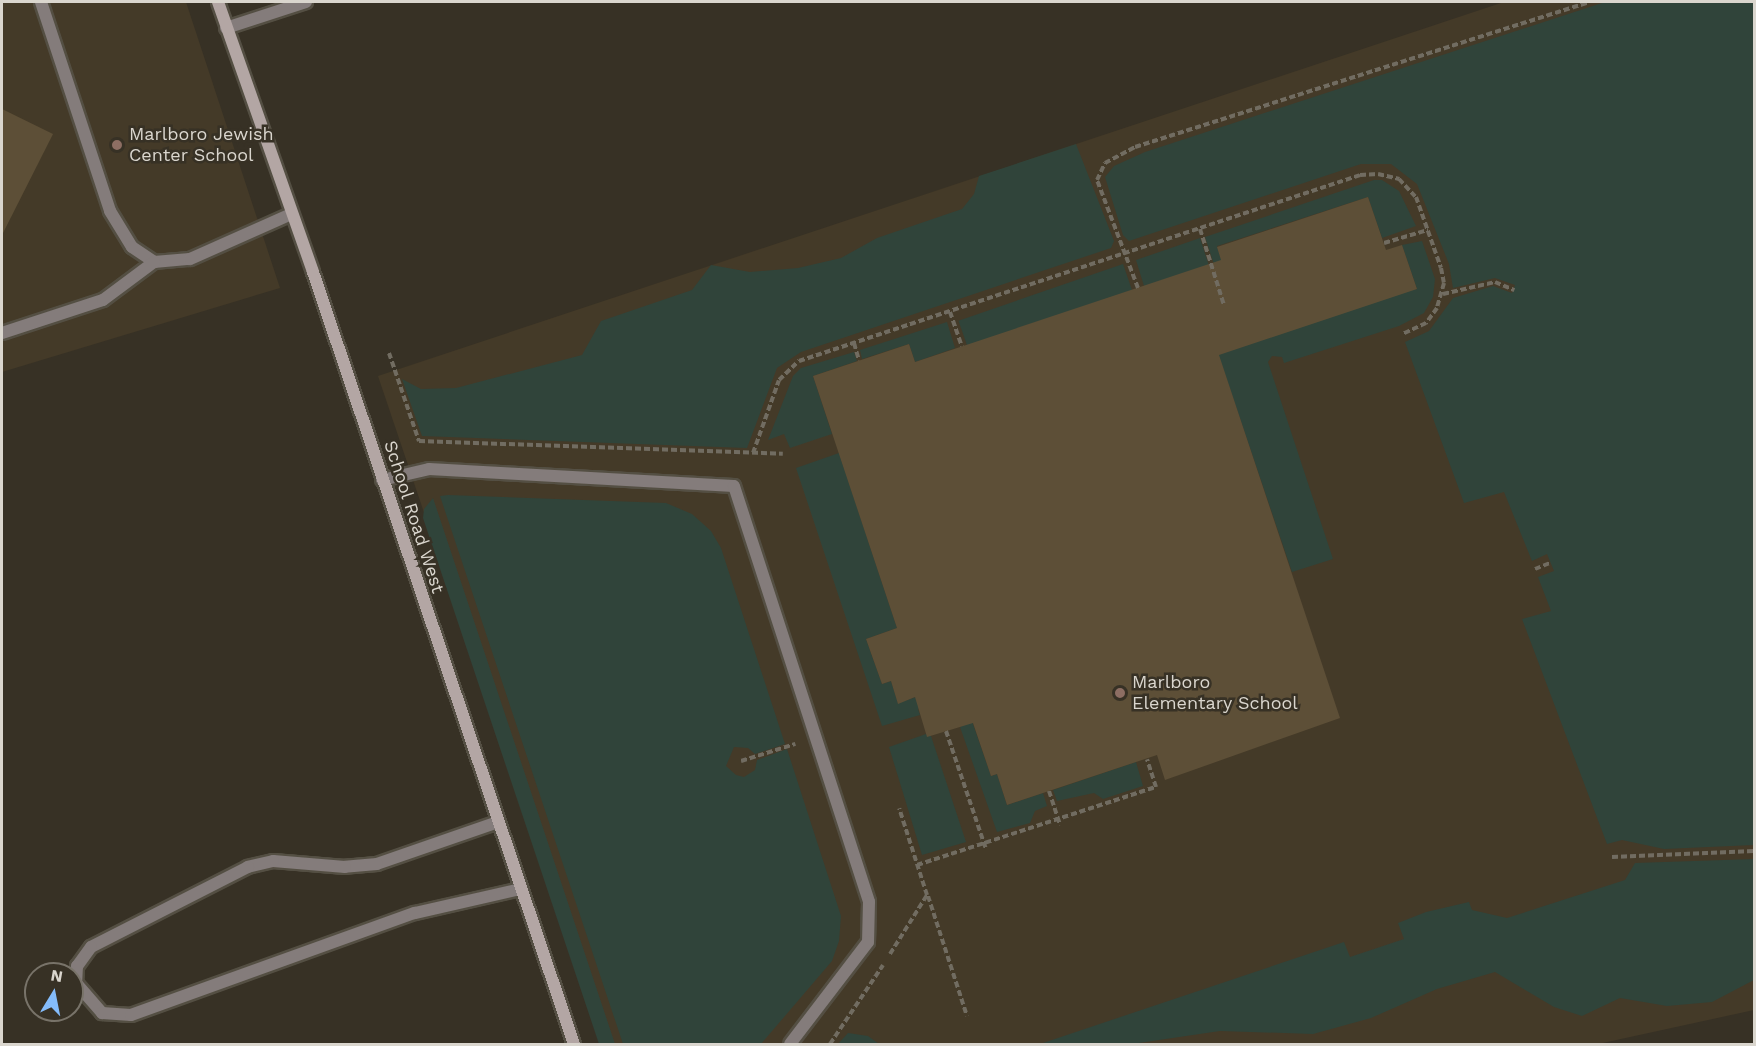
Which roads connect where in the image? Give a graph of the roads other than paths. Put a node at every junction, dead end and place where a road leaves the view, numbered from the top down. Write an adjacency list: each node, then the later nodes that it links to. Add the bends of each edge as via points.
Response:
1 (41, 2): 6 (street, via 110,211 132,247)
2 (218, 2): 4 (street, School Road West)
3 (306, 2): 4 (street)
4 (226, 28): 5 (street, School Road West)
5 (291, 214): 6 (street, via 190,259); 8 (street, School Road West)
6 (153, 262): 7 (street, via 104,300)
7 (2, 333)
8 (382, 480): 9 (street, School Road West); 12 (street, via 429,469 734,486 869,902 868,942)
9 (498, 822): 10 (street, School Road West); 10 (street, via 376,864 345,867 273,861 248,867 91,947 76,966 76,983 102,1013 131,1015 415,913)
10 (521, 889): 11 (street, School Road West)
11 (574, 1044)
12 (790, 1044)

